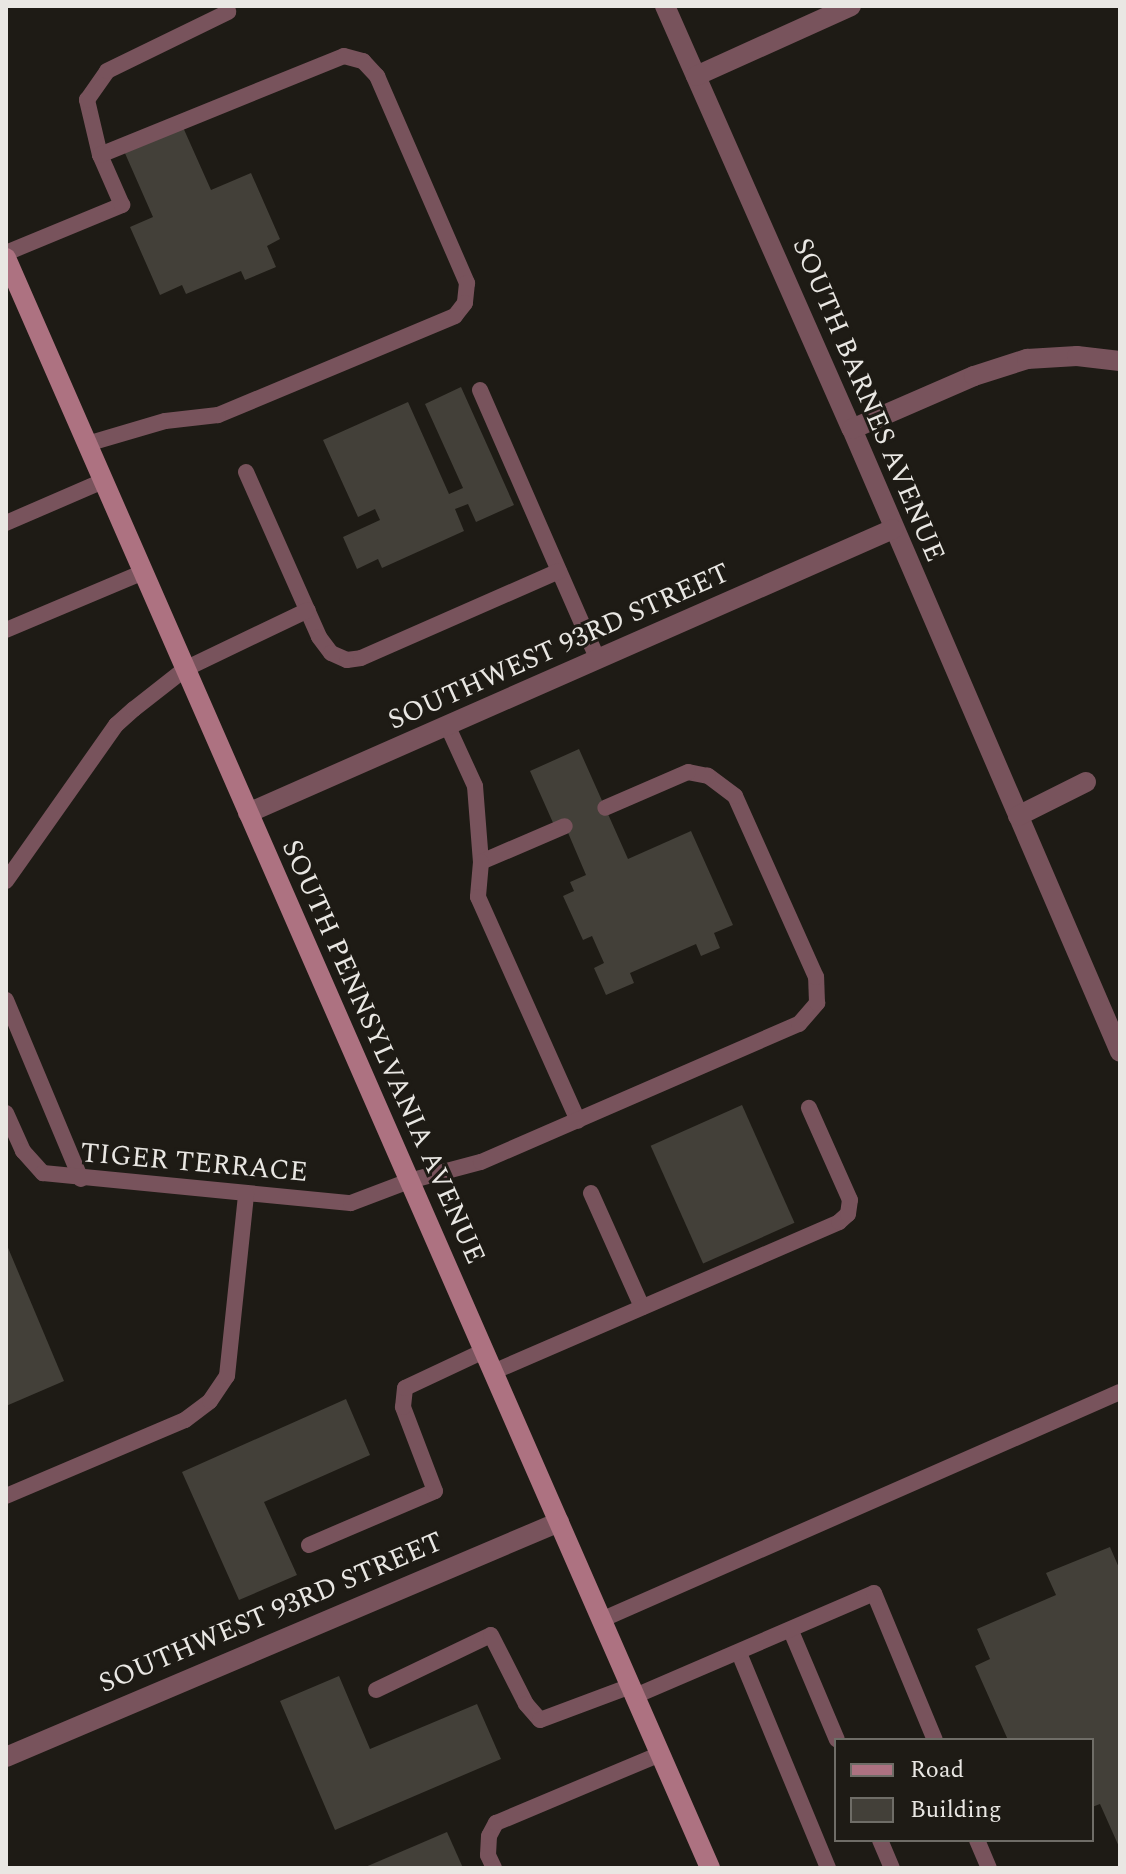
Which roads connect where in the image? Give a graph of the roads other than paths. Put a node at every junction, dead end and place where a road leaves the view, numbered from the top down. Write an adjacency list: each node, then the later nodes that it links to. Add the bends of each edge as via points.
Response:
1 (665, 6): 4 (street, SOUTH BARNES AVENUE)
2 (851, 6): 4 (street)
3 (228, 12): 5 (lane, via 107,71 87,100)
4 (696, 76): 9 (street, SOUTH BARNES AVENUE)
5 (100, 155): 6 (lane, via 122,205); 10 (lane, via 344,56 363,61 377,76 467,283 465,303 455,316 218,415 165,421)
6 (6, 256): 10 (main road, SOUTH PENNSYLVANIA AVENUE)
7 (1120, 361): 9 (street, via 1077,356 1027,359)
8 (480, 390): 15 (lane)
9 (852, 429): 14 (street, SOUTH BARNES AVENUE)
10 (87, 444): 12 (main road, SOUTH PENNSYLVANIA AVENUE)
11 (246, 472): 17 (lane)
12 (103, 481): 13 (lane); 16 (main road, SOUTH PENNSYLVANIA AVENUE)
13 (6, 523)
14 (893, 529): 19 (street, SOUTHWEST 93RD STREET); 25 (street, SOUTH BARNES AVENUE)
15 (559, 571): 17 (lane, via 361,658 347,660 331,653); 19 (lane)
16 (143, 572): 18 (lane); 20 (main road, SOUTH PENNSYLVANIA AVENUE)
17 (308, 610): 20 (lane)
18 (6, 630)
19 (598, 660): 21 (street, SOUTHWEST 93RD STREET)
20 (185, 669): 24 (main road, SOUTH PENNSYLVANIA AVENUE); 28 (lane, via 116,725)
21 (448, 727): 24 (street, SOUTHWEST 93RD STREET); 27 (lane, via 475,786)
22 (1086, 782): 25 (street)
23 (605, 808): 33 (lane, TIGER TERRACE, via 688,772 724,785 735,796 819,991 817,1003 799,1024)
24 (248, 813): 35 (main road, SOUTH PENNSYLVANIA AVENUE)
25 (1018, 816): 30 (street, SOUTH BARNES AVENUE)
26 (565, 826): 27 (lane)
27 (481, 862): 33 (lane, via 478,897)
28 (6, 881)
29 (6, 1000): 34 (lane)
30 (1120, 1052)
31 (809, 1108): 38 (lane, via 850,1200 848,1214)
32 (6, 1113): 34 (lane, TIGER TERRACE, via 37,1169)
33 (578, 1121): 35 (lane, TIGER TERRACE, via 481,1162)
34 (81, 1179): 37 (lane, TIGER TERRACE)
35 (409, 1181): 37 (lane, TIGER TERRACE, via 351,1203); 39 (main road, SOUTH PENNSYLVANIA AVENUE)
36 (591, 1193): 38 (lane)
37 (246, 1194): 42 (lane, via 227,1376 210,1401 185,1420)
38 (642, 1307): 40 (lane)
39 (484, 1351): 40 (main road, SOUTH PENNSYLVANIA AVENUE); 44 (lane, via 405,1388 403,1407 435,1491)
40 (493, 1372): 43 (main road, SOUTH PENNSYLVANIA AVENUE)
41 (1120, 1392): 45 (lane)
42 (6, 1496)
43 (559, 1522): 45 (main road, SOUTH PENNSYLVANIA AVENUE); 53 (street, SOUTHWEST 93RD STREET)
44 (309, 1545)
45 (601, 1620): 49 (main road, SOUTH PENNSYLVANIA AVENUE)
46 (791, 1631): 47 (lane); 50 (lane); 51 (lane, via 874,1593)
47 (739, 1653): 49 (lane); 58 (lane)
48 (376, 1690): 49 (lane, via 491,1635 526,1704 540,1720)
49 (633, 1691): 52 (main road, SOUTH PENNSYLVANIA AVENUE)
50 (836, 1738)
51 (934, 1738)
52 (660, 1754): 56 (lane, via 496,1823 488,1855); 57 (main road, SOUTH PENNSYLVANIA AVENUE)
53 (6, 1757)
54 (881, 1842): 59 (lane)
55 (978, 1842): 60 (lane)
56 (494, 1868)
57 (710, 1868)
58 (828, 1868)
59 (892, 1868)
60 (989, 1868)

